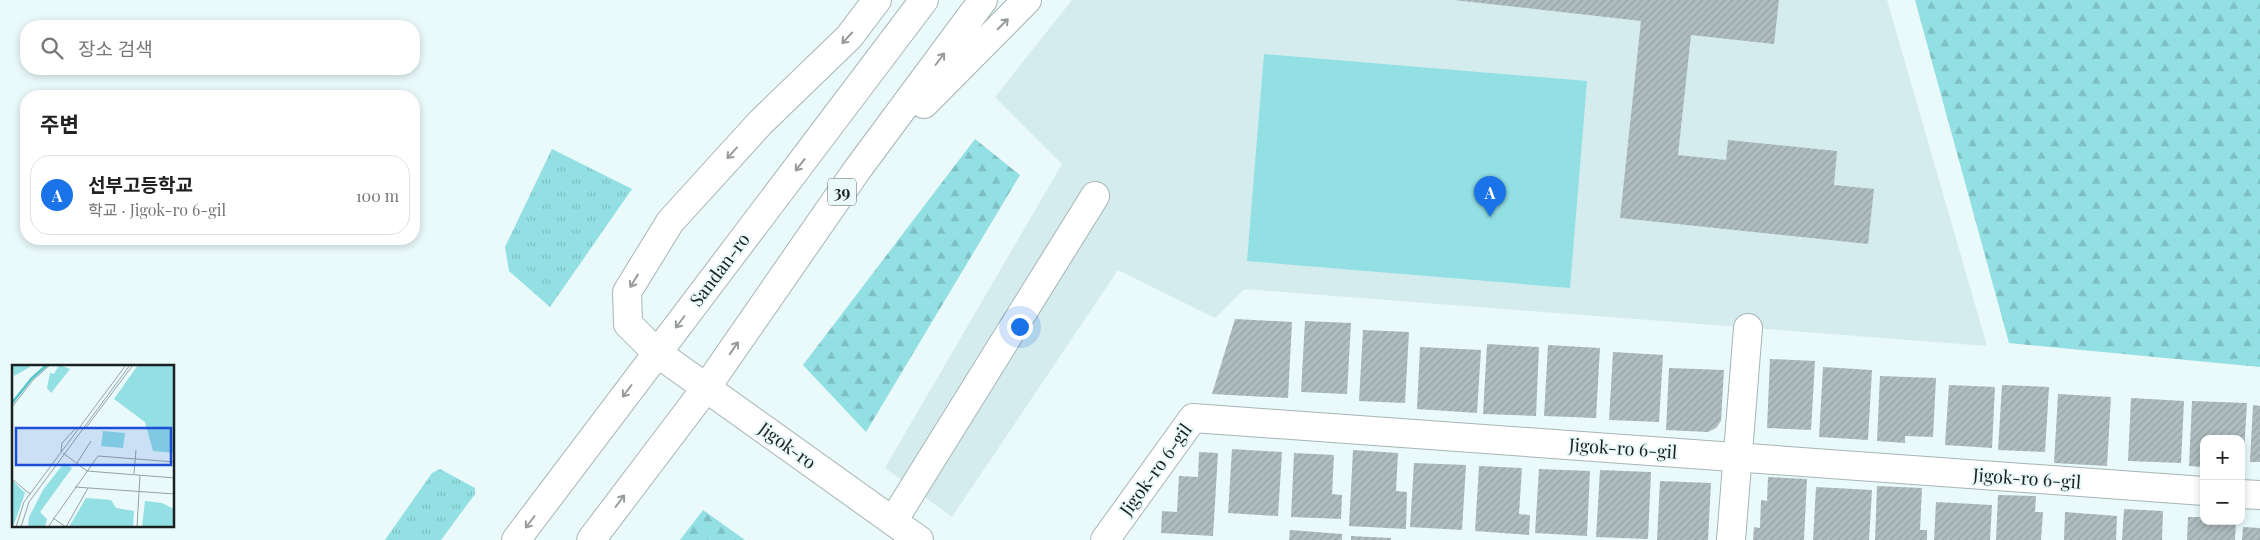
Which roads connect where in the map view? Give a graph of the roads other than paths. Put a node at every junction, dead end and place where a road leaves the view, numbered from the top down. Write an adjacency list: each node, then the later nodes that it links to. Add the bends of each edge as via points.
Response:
1 (877, 0): 10 (main road, Jigok-ro, one-way to 10, via 849,37 760,123 670,222 627,292 628,324)
2 (897, 0): 6 (main road)
3 (924, 0): 6 (main road, Sandan-ro)
4 (983, 0): 7 (main road, 39, one-way to 4)
5 (1027, 0): 7 (main road, one-way to 5)
6 (818, 142): 10 (main road, Sandan-ro, one-way to 10)
7 (857, 170): 11 (main road, 39, one-way to 7)
8 (1095, 196): 16 (main road)
9 (1748, 328): 12 (main road)
10 (656, 352): 11 (main road, Jigok-ro); 17 (main road, Sandan-ro, one-way to 17)
11 (706, 388): 16 (main road, Jigok-ro); 18 (main road, 39, one-way to 11)
12 (1738, 458): 13 (main road, Jigok-ro 6-gil); 20 (main road, Jigok-ro 6-gil, via 1193,418); 21 (main road)
13 (2200, 491)
14 (2245, 494): 15 (main road)
15 (2260, 496)
16 (893, 521): 19 (main road, Jigok-ro)
17 (516, 540)
18 (591, 540)
19 (919, 540)
20 (1105, 540)
21 (1731, 540)

